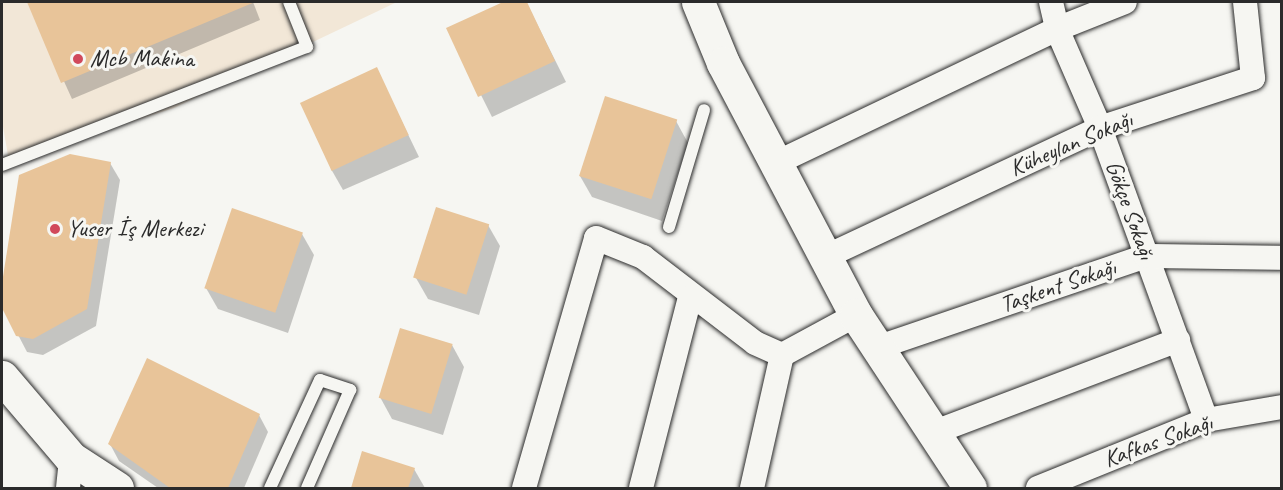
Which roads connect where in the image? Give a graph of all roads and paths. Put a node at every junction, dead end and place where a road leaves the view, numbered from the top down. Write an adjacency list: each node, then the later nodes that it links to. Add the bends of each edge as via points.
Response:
1 (289, 2): 10 (lane, via 307,47)
2 (698, 2): 9 (street, via 723,63)
3 (1051, 2): 6 (street, Gökçe Sokağı)
4 (1125, 2): 6 (street)
5 (1245, 2): 8 (street, Küheylan Sokağı, via 1253,78)
6 (1057, 29): 8 (street, Gökçe Sokağı); 9 (street)
7 (704, 110): 11 (lane)
8 (1100, 128): 12 (street, Gökçe Sokağı); 13 (street, Küheylan Sokağı)
9 (776, 162): 13 (street)
10 (2, 165)
11 (669, 227)
12 (1146, 256): 14 (street, Taşkent Sokağı); 17 (street, Gökçe Sokağı); 18 (street, Taşkent Sokağı)
13 (825, 257): 16 (street)
14 (1281, 258)
15 (690, 297): 20 (street, via 755,343); 30 (street, via 643,257 596,238); 31 (street)
16 (856, 315): 18 (street); 20 (street)
17 (1178, 340): 24 (street, Gökçe Sokağı); 25 (street)
18 (876, 348): 25 (street)
19 (2, 350): 23 (street)
20 (782, 355): 32 (street)
21 (2, 377): 23 (street)
22 (1281, 407): 24 (street, Kafkas Sokağı)
23 (16, 411): 26 (street)
24 (1206, 420): 34 (street, Kafkas Sokağı)
25 (936, 432): 33 (street)
26 (70, 473): 27 (street)
27 (117, 489)
28 (270, 489): 29 (lane, via 320,380 351,390)
29 (307, 489)
30 (525, 489)
31 (641, 489)
32 (752, 489)
33 (970, 489)
34 (1038, 489)

